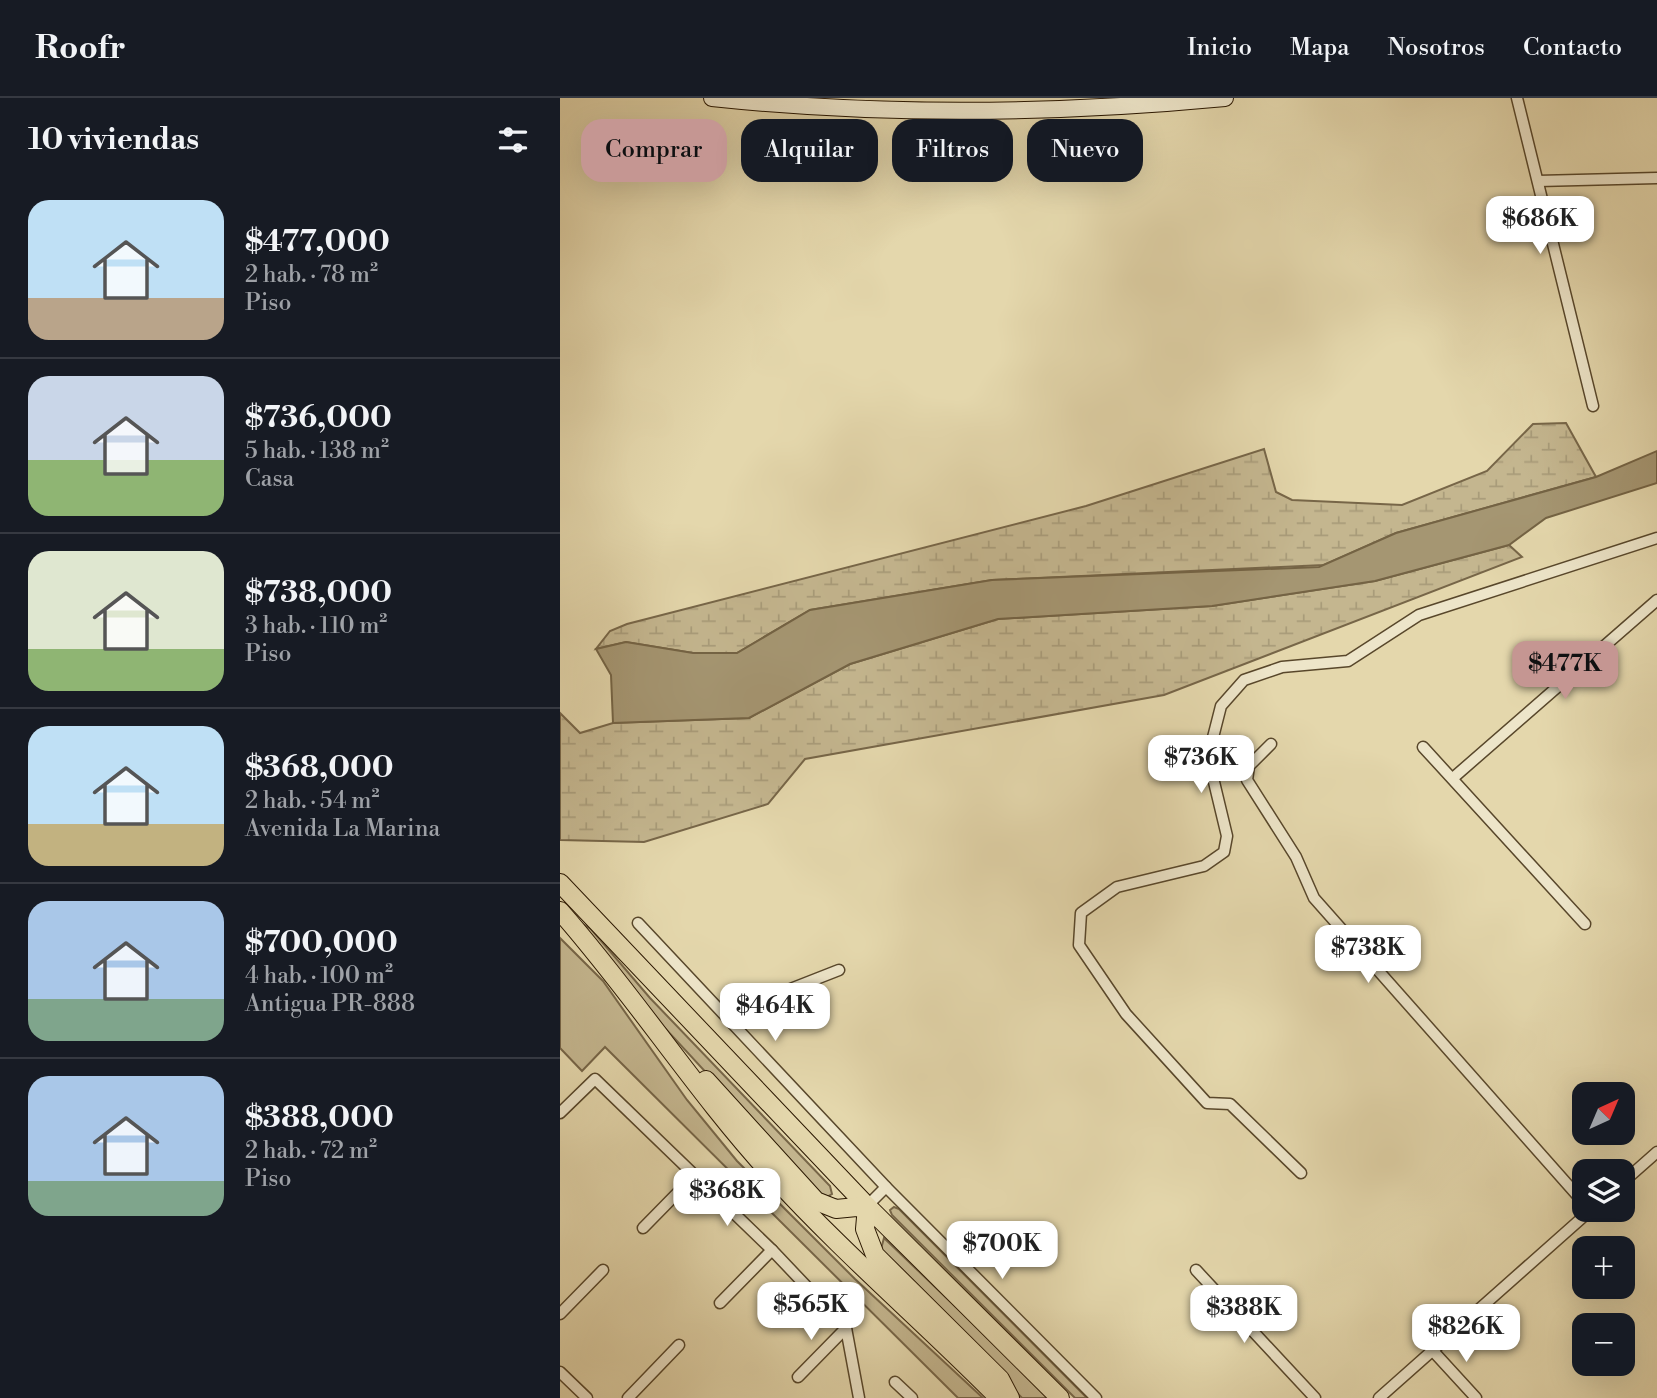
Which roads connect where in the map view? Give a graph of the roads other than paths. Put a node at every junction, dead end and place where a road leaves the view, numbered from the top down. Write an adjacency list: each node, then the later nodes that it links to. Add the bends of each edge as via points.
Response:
1 (712, 98): 2 (street, via 936,111 1118,108)
2 (1225, 98)
3 (1517, 98): 5 (street)
4 (1657, 178): 5 (street)
5 (1538, 181): 6 (street)
6 (1593, 406)
7 (1657, 538): 22 (street, via 1419,615 1348,661 1282,667 1244,680 1221,706 1208,757 1227,836 1224,852 1204,866 1117,887 1081,913 1079,945 1126,1014 1207,1103 1230,1104)
8 (1657, 600): 11 (street)
9 (1271, 744): 25 (street, via 1249,766 1247,780 1296,857 1314,898)
10 (1423, 747): 11 (street)
11 (1453, 778): 15 (street)
12 (560, 883): 13 (main road)
13 (565, 906): 18 (main road); 26 (main road)
14 (638, 923): 17 (street)
15 (1585, 924)
16 (839, 970): 17 (street, via 747,1006)
17 (731, 1019): 24 (street)
18 (666, 1046): 26 (main road, via 708,1082 816,1201 836,1209); 44 (main road, via 773,1176)
19 (560, 1113): 23 (street, via 595,1079)
20 (1657, 1152): 21 (street)
21 (1635, 1171)
22 (1301, 1173)
23 (695, 1175): 28 (street); 29 (street)
24 (886, 1187): 26 (street); 47 (street)
25 (1572, 1189)
26 (867, 1206): 45 (main road, via 865,1229 875,1255 1000,1380); 46 (main road)
27 (1574, 1222): 36 (street)
28 (643, 1228)
29 (772, 1250): 32 (street); 34 (street)
30 (603, 1270): 33 (street)
31 (1196, 1270): 48 (street)
32 (720, 1303)
33 (560, 1314)
34 (846, 1328): 38 (street); 42 (street)
35 (679, 1345): 41 (street)
36 (1433, 1351): 49 (street); 50 (street)
37 (560, 1372): 40 (street)
38 (798, 1377)
39 (895, 1382): 43 (street)
40 (587, 1398)
41 (628, 1398)
42 (859, 1398)
43 (912, 1398)
44 (999, 1398)
45 (1010, 1398)
46 (1059, 1398)
47 (1096, 1398)
48 (1315, 1398)
49 (1379, 1398)
50 (1476, 1398)

